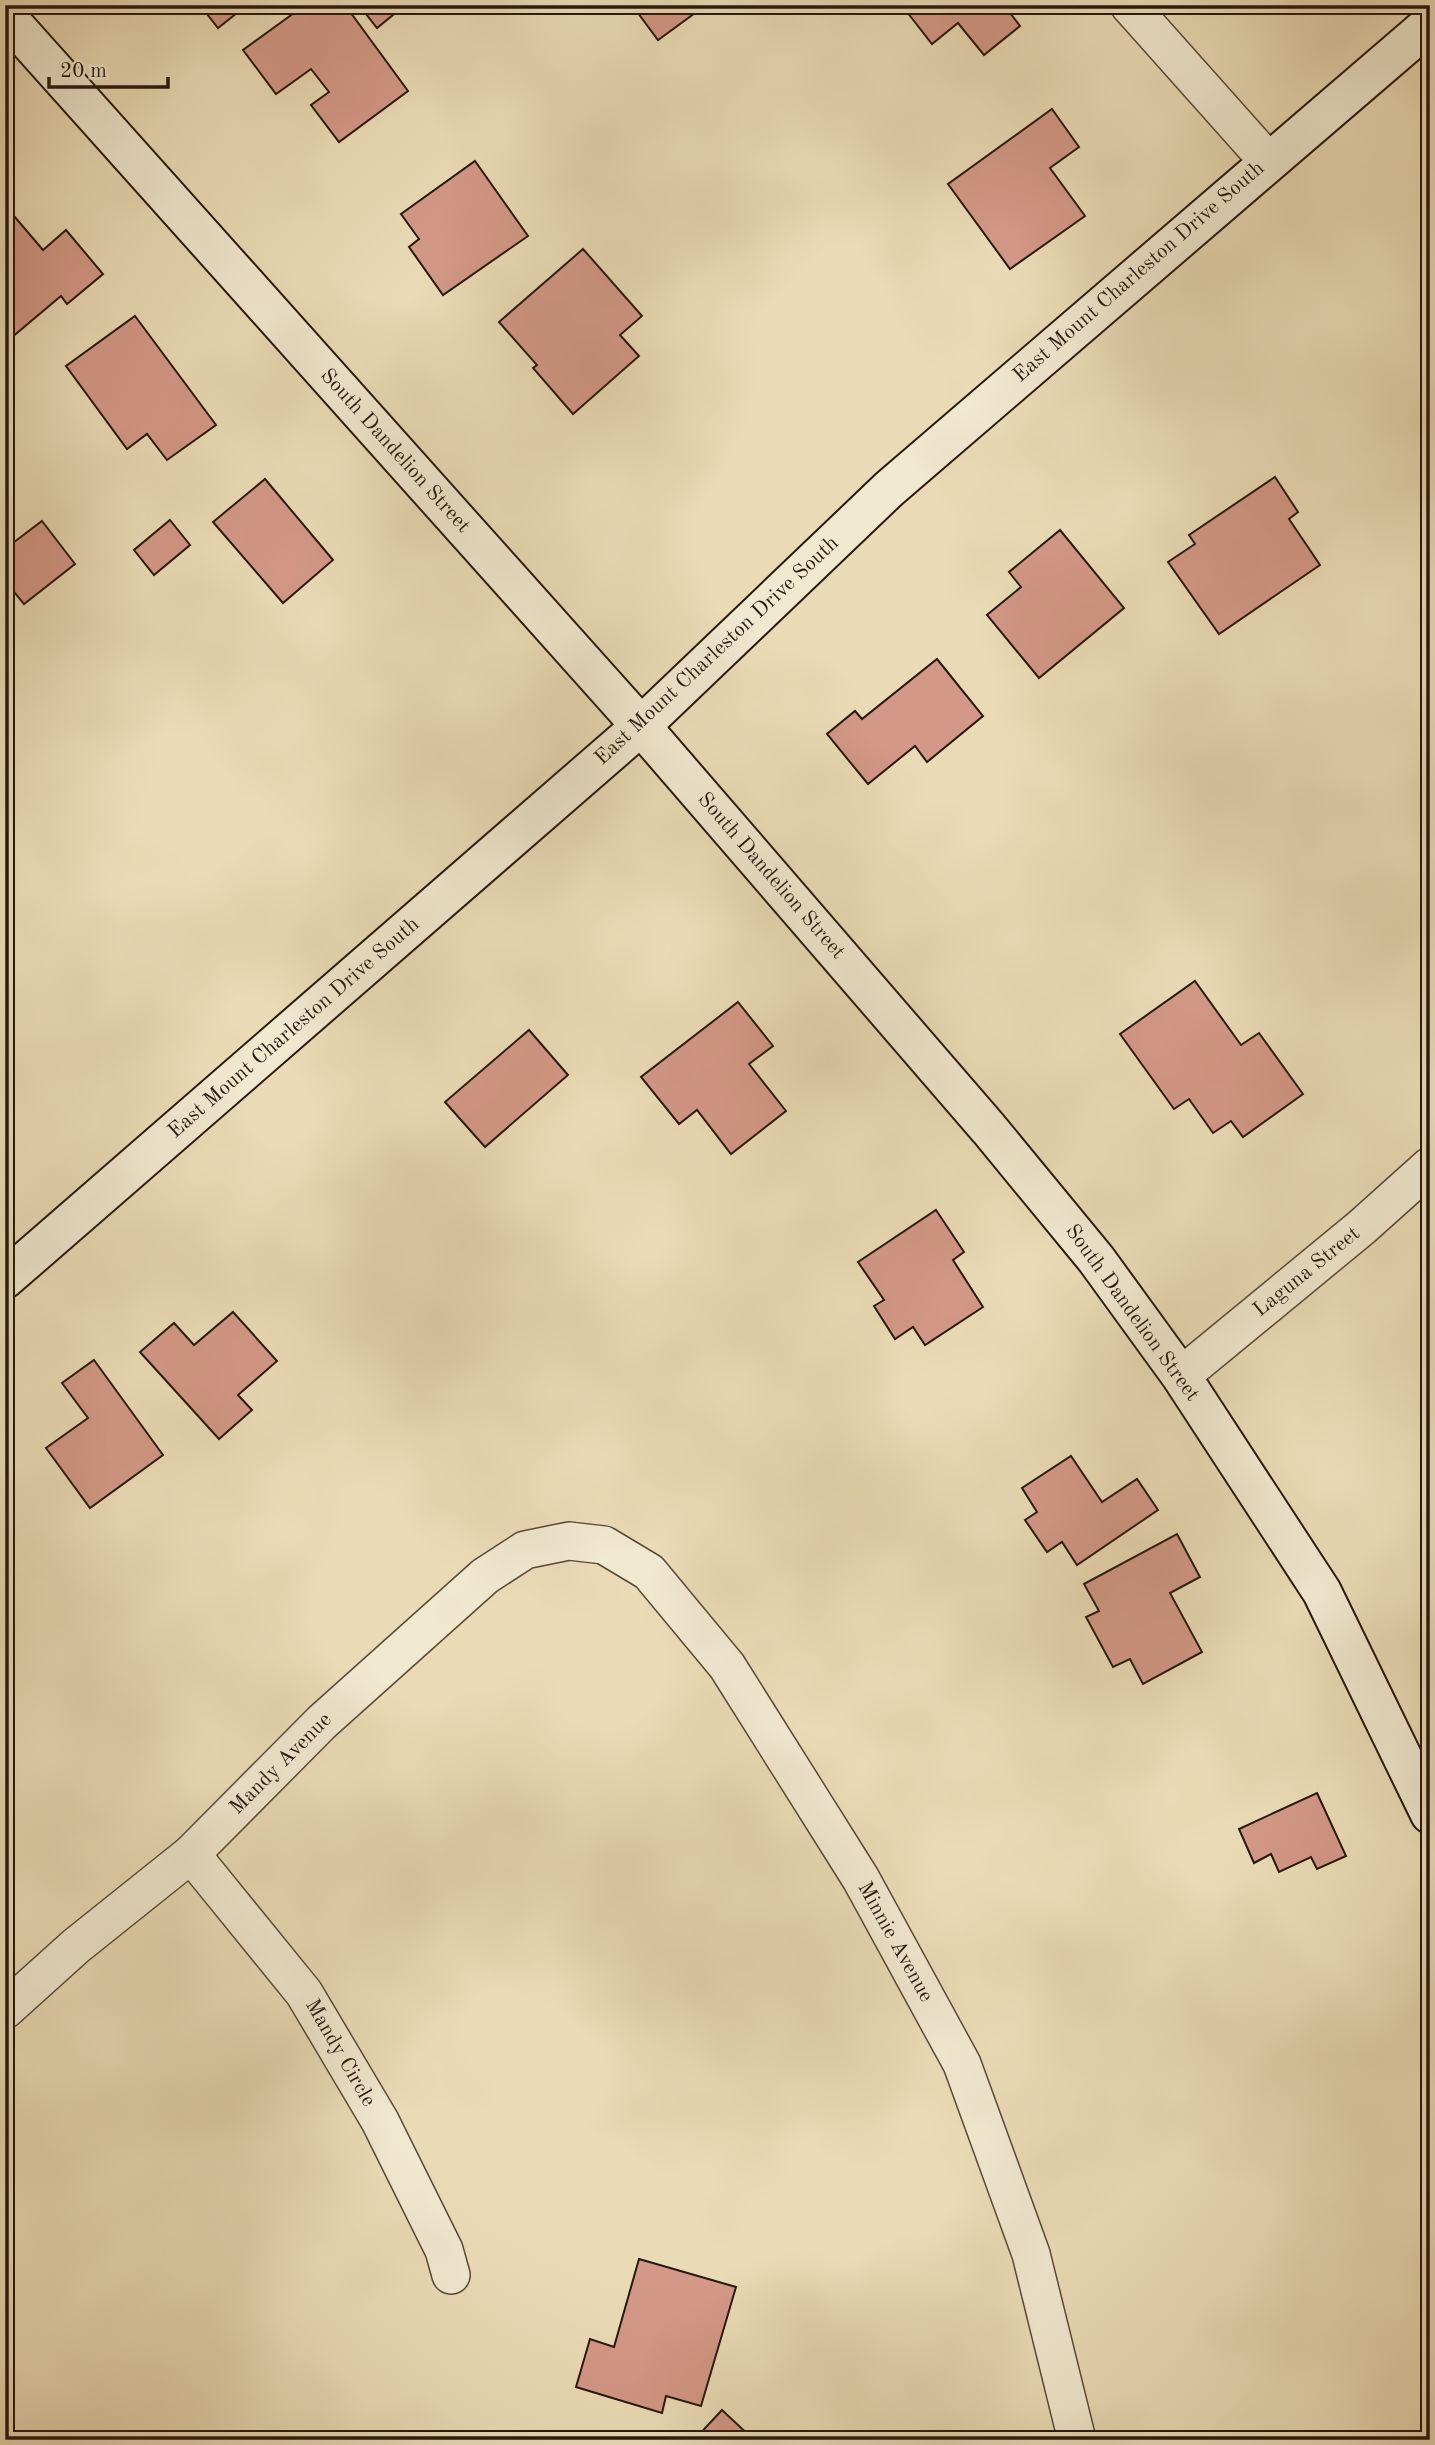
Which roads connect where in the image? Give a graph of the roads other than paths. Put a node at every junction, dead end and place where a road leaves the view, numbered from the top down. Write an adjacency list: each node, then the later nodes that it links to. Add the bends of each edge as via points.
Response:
1 (1129, 5): 4 (street)
2 (5, 15): 5 (street, South Dandelion Street)
3 (1430, 24): 4 (street, East Mount Charleston Drive South)
4 (1268, 161): 5 (street, East Mount Charleston Drive South, via 889,489)
5 (641, 726): 7 (street, East Mount Charleston Drive South); 8 (street, South Dandelion Street, via 998,1140 1096,1259)
6 (1430, 1166): 8 (street, Laguna Street)
7 (5, 1279)
8 (1181, 1376): 10 (street, South Dandelion Street, via 1322,1592)
9 (569, 1541): 11 (street, Mandy Avenue, via 525,1550 485,1576 322,1722); 14 (street, Minnie Avenue, via 604,1545 649,1572 727,1666 861,1879 962,2064 1031,2254)
10 (1430, 1814)
11 (191, 1854): 12 (street, Mandy Avenue); 13 (street, Mandy Circle, via 304,1993 380,2121 444,2250)
12 (5, 2010)
13 (451, 2275)
14 (1077, 2440)

